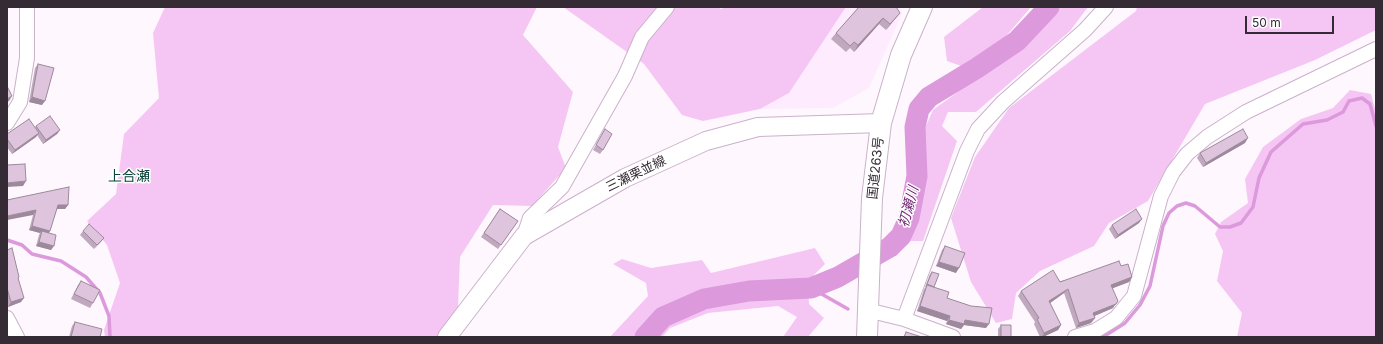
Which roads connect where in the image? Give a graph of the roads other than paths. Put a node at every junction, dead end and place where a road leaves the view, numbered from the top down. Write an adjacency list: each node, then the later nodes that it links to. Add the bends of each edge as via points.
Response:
1 (27, 7): 6 (street, via 27,58 20,102)
2 (667, 7): 8 (street, via 642,37 625,76 562,187 530,218)
3 (922, 7): 7 (highway, 国道263号, via 901,55)
4 (1106, 7): 11 (street, via 1085,30 1003,102 978,129)
5 (1376, 48): 16 (street, via 1246,112 1207,137 1187,154 1173,172 1161,196 1134,296 1116,318 1095,331)
6 (7, 123)
7 (881, 124): 8 (main road, 三瀬栗並線, via 758,127 706,141 625,178); 9 (highway, 国道263号, via 872,198)
8 (524, 236): 13 (main road, 三瀬栗並線)
9 (867, 310): 11 (street); 14 (highway, 国道263号)
10 (7, 318): 12 (street)
11 (904, 319): 15 (street)
12 (17, 337)
13 (447, 337)
14 (867, 337)
15 (953, 337)
16 (1075, 337)

